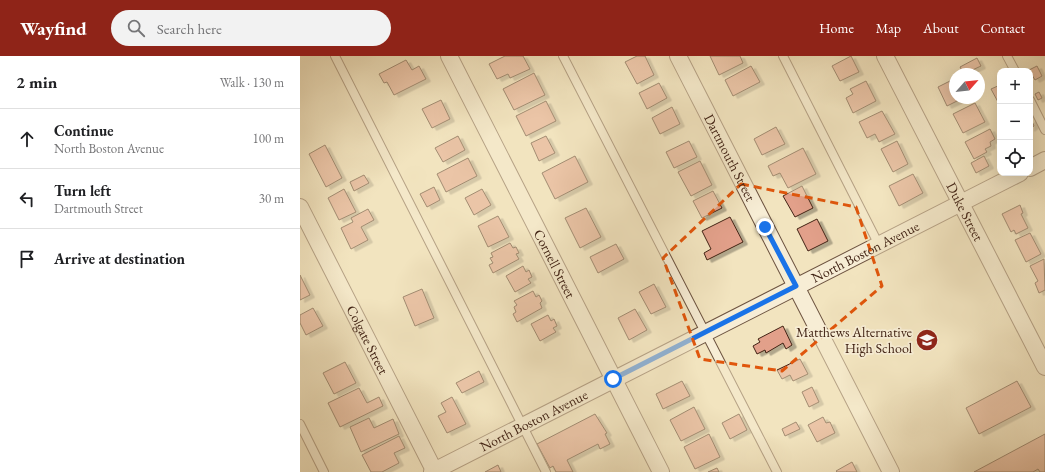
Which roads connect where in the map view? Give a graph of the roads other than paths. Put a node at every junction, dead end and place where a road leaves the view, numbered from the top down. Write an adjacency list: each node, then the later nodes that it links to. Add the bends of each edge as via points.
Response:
1 (335, 56): 22 (lane)
2 (449, 56): 20 (street, Cornell Street)
3 (563, 56): 18 (lane)
4 (678, 56): 17 (street, Dartmouth Street)
5 (783, 56): 16 (lane)
6 (885, 56): 14 (street, Duke Street)
7 (1007, 56): 8 (lane)
8 (1013, 68)
9 (1032, 104): 10 (lane)
10 (1045, 130)
11 (1045, 160): 12 (street)
12 (1033, 166)
13 (1014, 176): 14 (street, North Boston Avenue)
14 (960, 204): 16 (street, North Boston Avenue); 19 (street, Duke Street)
15 (300, 207): 24 (street, Colgate Street)
16 (878, 245): 17 (street, North Boston Avenue)
17 (796, 286): 18 (street, North Boston Avenue); 28 (street, Dartmouth Street)
18 (705, 333): 20 (street, North Boston Avenue); 27 (lane)
19 (1045, 368)
20 (613, 379): 22 (street, North Boston Avenue); 26 (street, Cornell Street)
21 (300, 424): 23 (lane)
22 (522, 426): 24 (street, North Boston Avenue); 25 (lane)
23 (324, 472)
24 (434, 472)
25 (546, 472)
26 (661, 472)
27 (777, 472)
28 (891, 472)

